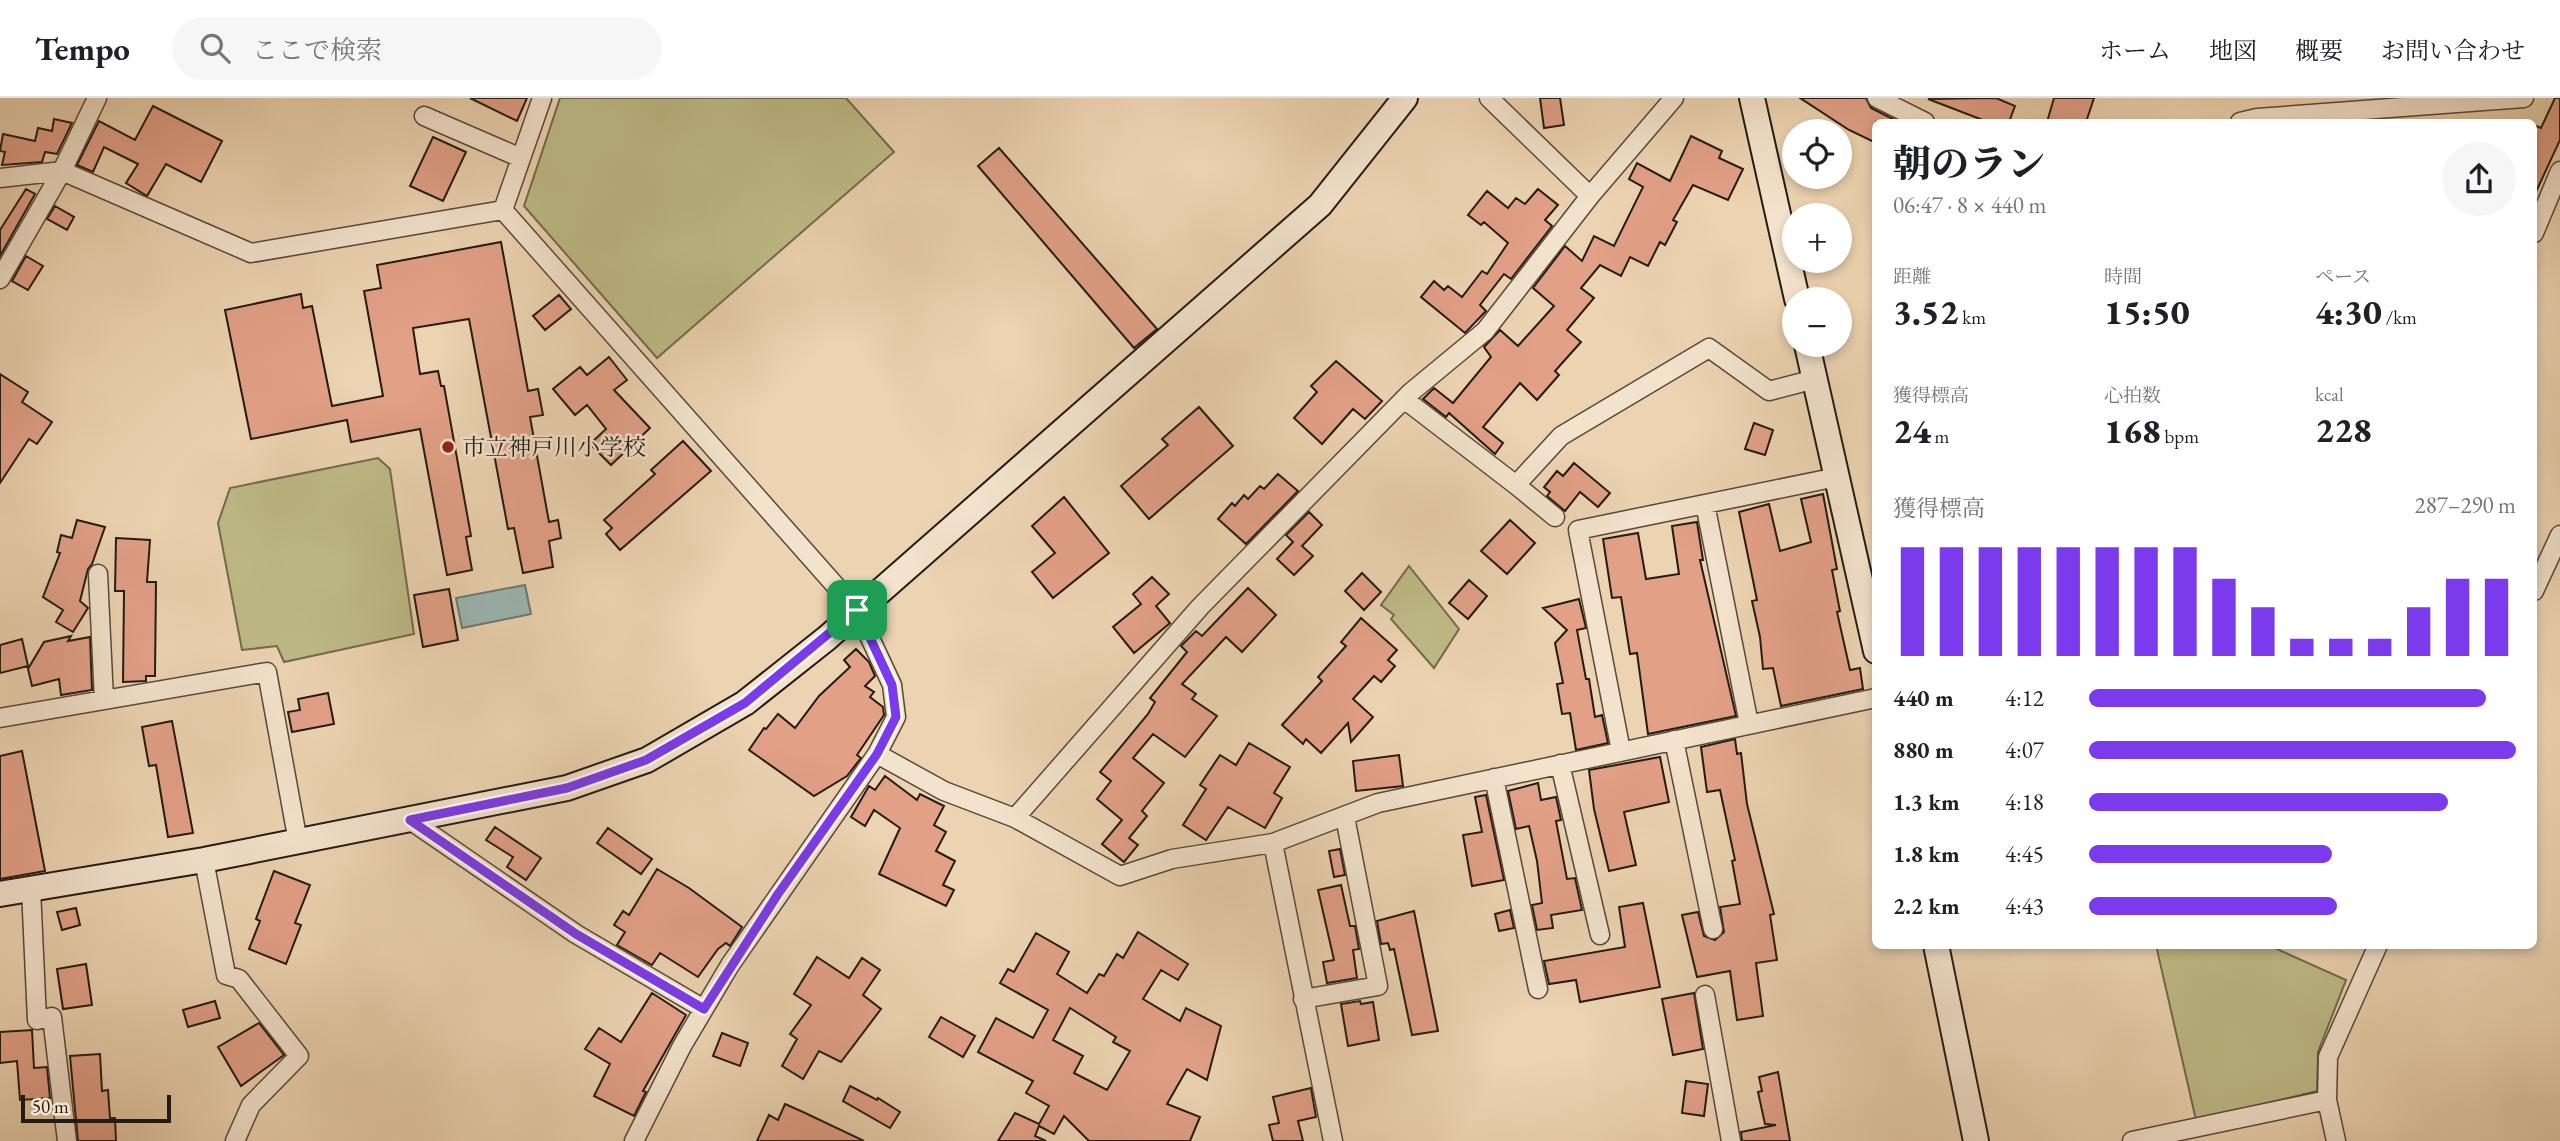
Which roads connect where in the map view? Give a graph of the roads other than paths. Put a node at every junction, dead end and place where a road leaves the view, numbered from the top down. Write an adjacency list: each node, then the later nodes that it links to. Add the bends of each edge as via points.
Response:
1 (97, 98): 13 (street)
2 (542, 98): 12 (street)
3 (1405, 98): 31 (street, via 1320,205)
4 (1489, 98): 16 (street)
5 (1674, 98): 16 (street)
6 (1752, 98): 20 (street)
7 (1877, 98): 10 (street)
8 (2524, 98): 11 (street)
9 (424, 116): 12 (street)
10 (1919, 119)
11 (2253, 119)
12 (521, 158): 17 (street)
13 (62, 171): 15 (street); 17 (street, via 251,253); 19 (street)
14 (2560, 172): 18 (street)
15 (0, 178)
16 (1590, 197): 23 (street, via 1485,331)
17 (503, 211): 31 (street)
18 (2537, 226)
19 (0, 279)
20 (1794, 287)
21 (1810, 357): 22 (street)
22 (1815, 379): 24 (street); 25 (street, via 1769,391 1709,348 1561,436)
23 (1404, 399): 25 (street); 43 (street, via 1200,607)
24 (1837, 477): 26 (street); 32 (street)
25 (1516, 485): 27 (street)
26 (1705, 504): 36 (street); 38 (street, via 1578,530)
27 (1555, 517)
28 (2560, 535): 30 (street)
29 (98, 574): 34 (street)
30 (2537, 585)
31 (857, 610): 39 (street, via 892,685 895,706 896,717); 44 (street, via 745,703 646,760 567,788)
32 (1872, 633)
33 (1872, 699): 36 (street)
34 (104, 700): 35 (street); 45 (street, via 267,672)
35 (0, 718)
36 (1749, 724): 37 (street)
37 (1674, 740): 38 (street); 50 (street)
38 (1621, 751): 40 (street)
39 (877, 754): 43 (street, via 944,791); 57 (street, via 771,904)
40 (1560, 764): 41 (street); 51 (street)
41 (1494, 778): 42 (street, via 1378,803); 54 (street)
42 (1345, 817): 46 (street); 56 (street, via 1378,986)
43 (1015, 818): 46 (street, via 1120,876 1172,859)
44 (410, 820): 45 (street); 57 (street, via 576,934)
45 (298, 842): 47 (street)
46 (1273, 843): 56 (street)
47 (204, 860): 48 (street); 60 (street, via 226,975 239,979 299,1056 251,1105)
48 (31, 889): 49 (street); 59 (street, via 37,1020 52,1017)
49 (0, 894)
50 (1713, 929)
51 (1600, 935)
52 (1937, 949): 64 (street)
53 (2376, 949): 58 (street, via 2328,1057)
54 (1538, 989)
55 (1705, 995): 63 (street)
56 (1304, 999): 62 (street)
57 (704, 1009): 61 (street)
58 (2327, 1100): 65 (street); 66 (street)
59 (67, 1141)
60 (235, 1141)
61 (634, 1141)
62 (1333, 1141)
63 (1731, 1141)
64 (1976, 1141)
65 (2132, 1141)
66 (2336, 1141)

